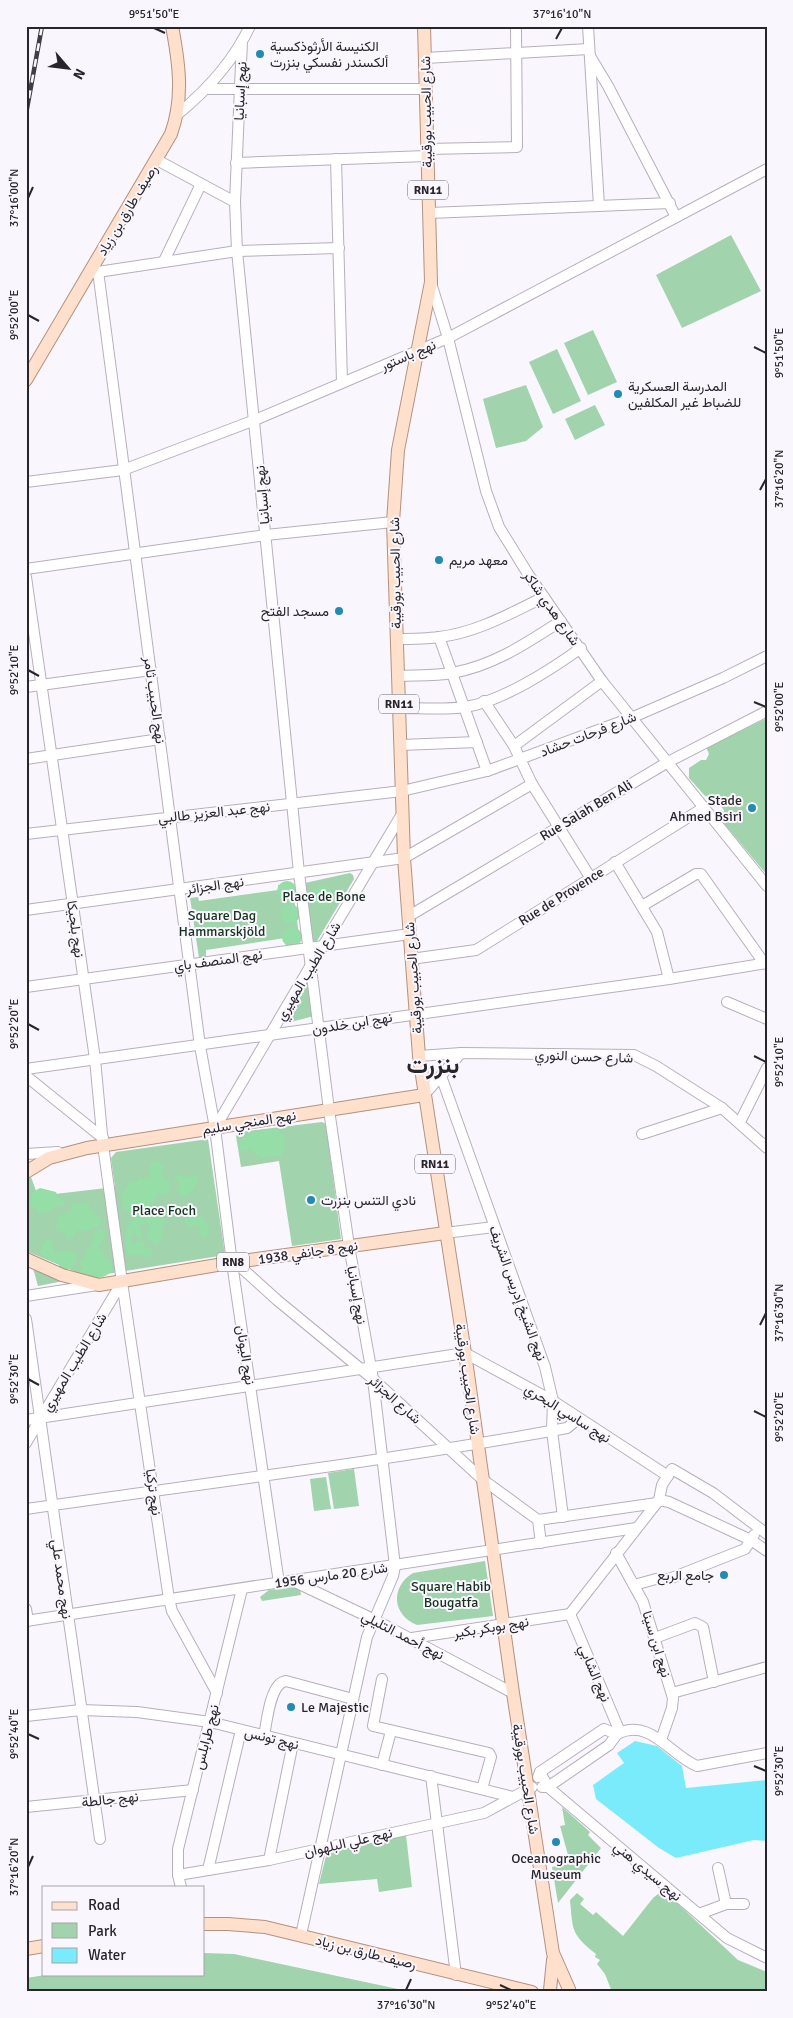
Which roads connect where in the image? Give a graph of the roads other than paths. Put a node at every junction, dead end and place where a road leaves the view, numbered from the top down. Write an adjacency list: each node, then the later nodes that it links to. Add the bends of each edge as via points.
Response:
1 (172, 26): 13 (main road, رصيف طارق بن زياد, via 180,78)
2 (250, 26): 6 (street)
3 (424, 26): 9 (main road, شارع الحبيب بورقيبة / RN11)
4 (516, 26): 7 (street)
5 (588, 26): 8 (street)
6 (242, 41): 10 (street); 12 (street, نهج إسبانيا)
7 (516, 53): 8 (street); 9 (street); 14 (street, via 517,147)
8 (590, 53): 21 (street); 22 (street)
9 (425, 58): 11 (main road, شارع الحبيب بورقيبة / RN11)
10 (207, 89): 12 (street); 13 (street)
11 (426, 89): 12 (street); 14 (main road, شارع الحبيب بورقيبة / RN11)
12 (240, 90): 17 (street, نهج إسبانيا)
13 (178, 114): 16 (main road, رصيف طارق بن زياد)
14 (427, 152): 15 (street); 23 (main road, شارع الحبيب بورقيبة / RN11)
15 (336, 159): 17 (street); 25 (street)
16 (157, 160): 19 (street); 28 (main road, رصيف طارق بن زياد)
17 (236, 163): 20 (street, نهج إسبانيا)
18 (767, 168): 24 (street, نهج باستور)
19 (201, 184): 20 (street); 27 (street)
20 (235, 202): 26 (street, نهج إسبانيا)
21 (670, 203): 22 (street); 24 (street)
22 (599, 206): 23 (street)
23 (429, 213): 29 (main road, شارع الحبيب بورقيبة / RN11)
24 (676, 217): 30 (street, نهج باستور)
25 (338, 248): 26 (street); 33 (street)
26 (237, 251): 27 (street); 34 (street, نهج إسبانيا)
27 (164, 261): 28 (street)
28 (93, 273): 32 (main road, رصيف طارق بن زياد); 35 (street, نهج الحبيب ثامر)
29 (431, 282): 30 (street, شارع هدي شاكر); 31 (main road, شارع الحبيب بورقيبة / RN11)
30 (448, 338): 31 (street, نهج باستور); 42 (street, شارع هدي شاكر, via 494,516)
31 (416, 353): 33 (street, نهج باستور); 37 (main road, شارع الحبيب بورقيبة / RN11, via 397,460)
32 (26, 380)
33 (342, 382): 34 (street, نهج باستور)
34 (255, 420): 35 (street, نهج باستور); 38 (street, نهج إسبانيا)
35 (123, 470): 36 (street, نهج باستور); 39 (street, نهج الحبيب ثامر)
36 (26, 482)
37 (393, 522): 38 (street); 45 (main road, شارع الحبيب بورقيبة / RN11)
38 (266, 535): 39 (street); 70 (street, نهج إسبانيا)
39 (135, 555): 40 (street); 48 (street, نهج الحبيب ثامر)
40 (26, 570)
41 (26, 577): 52 (street, نهج بلجيكا)
42 (544, 597): 43 (street, شارع هدي شاكر); 44 (street, via 486,624)
43 (561, 621): 46 (street, شارع هدي شاكر); 49 (street, via 512,652)
44 (439, 638): 45 (street); 49 (street)
45 (396, 639): 50 (main road, شارع الحبيب بورقيبة / RN11)
46 (581, 648): 51 (street, شارع هدي شاكر); 54 (street, via 539,677)
47 (767, 656): 58 (street, شارع فرحات حشاد)
48 (151, 670): 52 (street); 59 (street, نهج الحبيب ثامر)
49 (452, 673): 50 (street); 55 (street)
50 (398, 676): 56 (main road, شارع الحبيب بورقيبة / RN11)
51 (602, 681): 58 (street, شارع هدي شاكر); 62 (street)
52 (42, 685): 53 (street); 63 (street, نهج بلجيكا)
53 (26, 687)
54 (484, 701): 55 (street); 62 (street)
55 (466, 707): 56 (street); 60 (street)
56 (399, 708): 61 (main road, شارع الحبيب بورقيبة / RN11)
57 (767, 711): 66 (street, Rue Salah Ben Ali)
58 (631, 718): 65 (street, شارع فرحات حشاد); 66 (street, شارع هدي شاكر)
59 (160, 739): 63 (street); 73 (street, نهج الحبيب ثامر)
60 (477, 742): 61 (street); 67 (street)
61 (401, 745): 69 (main road, شارع الحبيب بورقيبة / RN11)
62 (514, 746): 65 (street)
63 (52, 756): 64 (street); 75 (street, نهج بلجيكا)
64 (26, 760)
65 (520, 760): 67 (street, شارع فرحات حشاد); 68 (street)
66 (668, 762): 71 (street, شارع هدي شاكر); 74 (street, Rue Salah Ben Ali)
67 (487, 771): 69 (street, شارع فرحات حشاد)
68 (532, 784): 74 (street); 77 (street)
69 (402, 791): 70 (street, نهج عبد العزيز طالبي); 72 (main road, شارع الحبيب بورقيبة / RN11)
70 (291, 804): 73 (street, نهج عبد العزيز طالبي); 80 (street, نهج إسبانيا)
71 (703, 808): 79 (street, Rue de Provence); 82 (street, شارع هدي شاكر)
72 (402, 814): 77 (main road, شارع الحبيب بورقيبة / RN11); 78 (street, شارع الطيب المهيري)
73 (171, 816): 75 (street, نهج عبد العزيز طالبي); 83 (street, نهج الحبيب ثامر)
74 (557, 826): 81 (street); 87 (street, Rue Salah Ben Ali)
75 (63, 829): 76 (street, نهج عبد العزيز طالبي); 84 (street, نهج بلجيكا)
76 (26, 834)
77 (404, 858): 78 (street, نهج الجزائر); 87 (main road, شارع الحبيب بورقيبة / RN11)
78 (374, 861): 80 (street, نهج الجزائر); 89 (street, شارع الطيب المهيري)
79 (615, 862): 81 (street, Rue de Provence); 85 (street)
80 (298, 873): 83 (street, نهج الجزائر); 90 (street, نهج إسبانيا)
81 (590, 877): 91 (street, Rue de Provence, via 476,950)
82 (767, 886)
83 (180, 890): 84 (street, نهج الجزائر); 93 (street, نهج الحبيب ثامر)
84 (73, 904): 86 (street, نهج الجزائر); 96 (street, نهج بلجيكا)
85 (642, 906): 92 (street, via 701,874); 95 (street, via 657,932)
86 (26, 910)
87 (409, 916): 88 (main road, شارع الحبيب بورقيبة / RN11)
88 (410, 934): 89 (street, نهج المنصف باي); 91 (main road, شارع الحبيب بورقيبة / RN11)
89 (323, 946): 90 (street, نهج المنصف باي); 94 (street, شارع الطيب المهيري)
90 (309, 948): 93 (street, نهج المنصف باي); 94 (street, نهج إسبانيا)
91 (411, 959): 99 (main road, شارع الحبيب بورقيبة / RN11)
92 (765, 963): 95 (street, نهج ابن خلدون)
93 (190, 964): 96 (street, نهج المنصف باي); 103 (street, نهج الحبيب ثامر)
94 (311, 966): 101 (street, نهج إسبانيا); 102 (street, شارع الطيب المهيري)
95 (669, 978): 99 (street, نهج ابن خلدون)
96 (83, 979): 97 (street, نهج المنصف باي); 106 (street, نهج بلجيكا)
97 (26, 987)
98 (727, 1002): 100 (street)
99 (414, 1014): 101 (street, نهج ابن خلدون); 105 (main road, شارع الحبيب بورقيبة / RN11)
100 (767, 1019)
101 (318, 1029): 102 (street, نهج ابن خلدون); 113 (street, نهج إسبانيا)
102 (269, 1036): 103 (street, نهج ابن خلدون); 115 (street, شارع الطيب المهيري)
103 (200, 1046): 106 (street, نهج ابن خلدون); 115 (street, نهج الحبيب ثامر)
104 (461, 1054): 105 (street, شارع حسن النوري); 110 (street); 112 (street, شارع حسن النوري, via 634,1055)
105 (419, 1056): 111 (main road, شارع الحبيب بورقيبة / RN11)
106 (95, 1059): 108 (street, نهج ابن خلدون); 117 (street, نهج بلجيكا)
107 (767, 1068): 114 (street)
108 (26, 1069)
109 (26, 1076): 117 (street)
110 (441, 1076): 111 (street); 122 (street, نهج الشيخ إدريس الشريف)
111 (424, 1095): 113 (main road, نهج المنجي سليم); 123 (main road, شارع الحبيب بورقيبة / RN11)
112 (722, 1108): 114 (street, شارع حسن النوري); 116 (street)
113 (329, 1110): 115 (main road, نهج المنجي سليم); 124 (street, نهج إسبانيا)
114 (740, 1122): 118 (street, شارع حسن النوري)
115 (215, 1128): 117 (main road, نهج المنجي سليم); 126 (street, نهج اليونان)
116 (642, 1134)
117 (103, 1142): 119 (main road, نهج المنجي سليم); 127 (street, نهج بلجيكا)
118 (767, 1148)
119 (74, 1150): 120 (street, نهج المنجي سليم); 121 (main road, نهج المنجي سليم, via 49,1158)
120 (26, 1154)
121 (26, 1172)
122 (494, 1227): 123 (street); 135 (street, نهج الشيخ إدريس الشريف, via 545,1367)
123 (445, 1233): 124 (main road, نهج 8 جانفي 1938 / RN8); 131 (main road, شارع الحبيب بورقيبة / RN11)
124 (348, 1246): 126 (main road, نهج 8 جانفي 1938 / RN8); 132 (street, نهج إسبانيا)
125 (26, 1259): 128 (main road, نهج 8 جانفي 1938 / RN8, via 62,1275)
126 (233, 1262): 127 (main road, نهج 8 جانفي 1938 / RN8); 132 (street, شارع الجزائر); 134 (street, نهج اليونان)
127 (122, 1282): 128 (main road, نهج 8 جانفي 1938 / RN8); 136 (street, نهج تركيا); 137 (street, شارع الطيب المهيري)
128 (99, 1285): 129 (street)
129 (26, 1296)
130 (26, 1319): 137 (street, نهج محمد علي)
131 (465, 1353): 132 (street); 135 (street, نهج ساسي البحري); 142 (main road, شارع الحبيب بورقيبة / RN11)
132 (365, 1368): 133 (street, شارع الجزائر); 134 (street)
133 (373, 1379): 143 (street, شارع الجزائر); 144 (street)
134 (252, 1386): 136 (street); 146 (street, نهج اليونان)
135 (553, 1401): 138 (street, نهج ساسي البحري); 140 (street, نهج الشيخ إدريس الشريف)
136 (141, 1402): 137 (street); 148 (street, نهج تركيا)
137 (40, 1419): 139 (street); 141 (street, شارع الطيب المهيري); 150 (street, نهج محمد علي)
138 (578, 1419): 140 (street, via 567,1428); 145 (street, نهج ساسي البحري)
139 (26, 1420)
140 (552, 1430): 142 (street); 152 (street, نهج الشيخ إدريس الشريف)
141 (26, 1443)
142 (477, 1443): 143 (street); 147 (main road, شارع الحبيب بورقيبة / RN11)
143 (450, 1450): 144 (street); 147 (street, شارع الجزائر)
144 (383, 1457): 146 (street); 162 (street)
145 (670, 1473): 149 (street, via 662,1485); 154 (street, نهج ساسي البحري, via 713,1493)
146 (263, 1474): 148 (street); 164 (street, نهج اليونان)
147 (482, 1479): 153 (street, شارع الجزائر); 159 (main road, شارع الحبيب بورقيبة)
148 (154, 1490): 150 (street); 167 (street, نهج تركيا)
149 (658, 1502): 152 (street); 155 (street); 157 (street, via 669,1502)
150 (51, 1506): 151 (street); 170 (street, نهج محمد علي)
151 (26, 1509)
152 (564, 1517): 153 (street)
153 (538, 1520): 158 (street)
154 (759, 1526): 156 (street, نهج ساسي البحري); 157 (street)
155 (636, 1528): 158 (street, شارع 20 مارس 1956); 161 (street)
156 (767, 1534)
157 (751, 1540): 160 (street); 165 (street, via 745,1549 678,1576)
158 (541, 1543): 159 (street, شارع 20 مارس 1956)
159 (493, 1551): 162 (street, شارع 20 مارس 1956); 173 (main road, شارع الحبيب بورقيبة)
160 (767, 1551)
161 (616, 1553): 165 (street, نهج ابن سينا); 169 (street)
162 (395, 1566): 163 (street, شارع 20 مارس 1956); 171 (street)
163 (292, 1581): 164 (street, شارع 20 مارس 1956); 171 (street, نهج أحمد التليلي)
164 (279, 1583): 166 (street, شارع 20 مارس 1956)
165 (634, 1585): 175 (street, نهج ابن سينا, via 644,1602)
166 (242, 1588): 167 (street, شارع 20 مارس 1956); 179 (street, نهج طرابلس)
167 (169, 1600): 170 (street, شارع 20 مارس 1956); 179 (street, نهج تركيا)
168 (26, 1609): 172 (street)
169 (570, 1614): 173 (street, نهج بوبكر بكير); 188 (street, نهج الشابي)
170 (67, 1615): 172 (street, شارع 20 مارس 1956); 183 (street, نهج محمد علي)
171 (375, 1620): 174 (street, نهج أحمد التليلي); 182 (street, via 367,1637)
172 (27, 1621)
173 (504, 1625): 174 (street, نهج بوبكر بكير); 180 (main road, شارع الحبيب بورقيبة)
174 (412, 1638): 180 (street, نهج أحمد التليلي)
175 (655, 1638): 178 (street, via 695,1623 701,1624); 181 (street, نهج ابن سينا)
176 (767, 1667): 178 (street)
177 (382, 1679): 187 (street, via 372,1723)
178 (714, 1682): 181 (street)
179 (216, 1693): 185 (street, نهج طرابلس)
180 (513, 1693): 198 (main road, شارع الحبيب بورقيبة)
181 (672, 1694): 190 (street, نهج ابن سينا, via 672,1708)
182 (353, 1699): 189 (street, via 281,1681 274,1688); 192 (street)
183 (81, 1710): 184 (street, نهج تونس); 185 (street, نهج تونس, via 137,1712); 202 (street, نهج محمد علي)
184 (26, 1716)
185 (210, 1722): 186 (street, نهج تونس); 200 (street, نهج طرابلس)
186 (241, 1730): 189 (street, نهج تونس); 209 (street)
187 (390, 1731): 194 (street); 199 (street, via 489,1753 491,1757)
188 (618, 1733): 190 (street, via 644,1732); 195 (street, via 604,1729); 197 (street, via 608,1745)
189 (264, 1736): 191 (street, نهج تونس)
190 (661, 1740): 193 (street, via 676,1754 698,1766)
191 (293, 1743): 192 (street, نهج تونس); 207 (street)
192 (341, 1754): 194 (street, نهج تونس); 206 (street)
193 (767, 1754)
194 (382, 1764): 196 (street, نهج تونس)
195 (540, 1772): 197 (street, نهج سيدي هني); 198 (street)
196 (431, 1776): 199 (street, نهج تونس); 204 (street)
197 (548, 1787): 198 (street); 214 (street, نهج سيدي هني)
198 (530, 1788): 201 (street, نهج علي البلهوان); 219 (main road, شارع الحبيب بورقيبة)
199 (482, 1789): 201 (street, نهج تونس)
200 (193, 1790): 202 (street, نهج جالطة); 210 (street, نهج طرابلس, via 178,1849)
201 (513, 1797): 204 (street, نهج علي البلهوان, via 484,1813)
202 (94, 1801): 203 (street, نهج جالطة); 205 (street, نهج محمد علي)
203 (26, 1807)
204 (437, 1822): 206 (street, نهج علي البلهوان); 221 (street)
205 (100, 1840)
206 (319, 1848): 207 (street, نهج علي البلهوان); 216 (street)
207 (269, 1860): 209 (street, نهج علي البلهوان)
208 (718, 1868): 212 (street)
209 (208, 1870): 210 (street, نهج علي البلهوان)
210 (178, 1875): 211 (street, نهج طرابلس)
211 (181, 1886)
212 (726, 1904): 213 (street); 214 (street)
213 (744, 1904)
214 (699, 1914): 220 (street, نهج سيدي هني, via 735,1943)
215 (205, 1924): 216 (main road, رصيف طارق بن زياد, via 246,1925)
216 (301, 1935): 221 (main road, رصيف طارق بن زياد)
217 (42, 1946): 218 (main road)
218 (26, 1949)
219 (553, 1953): 222 (main road, شارع الحبيب بورقيبة); 223 (main road, شارع الحبيب بورقيبة)
220 (767, 1958)
221 (456, 1975): 224 (main road, رصيف طارق بن زياد)
222 (570, 1990): 223 (main road, via 559,1986)
223 (547, 1991)
224 (526, 1992): 225 (main road, رصيف طارق بن زياد)
225 (532, 1992)

